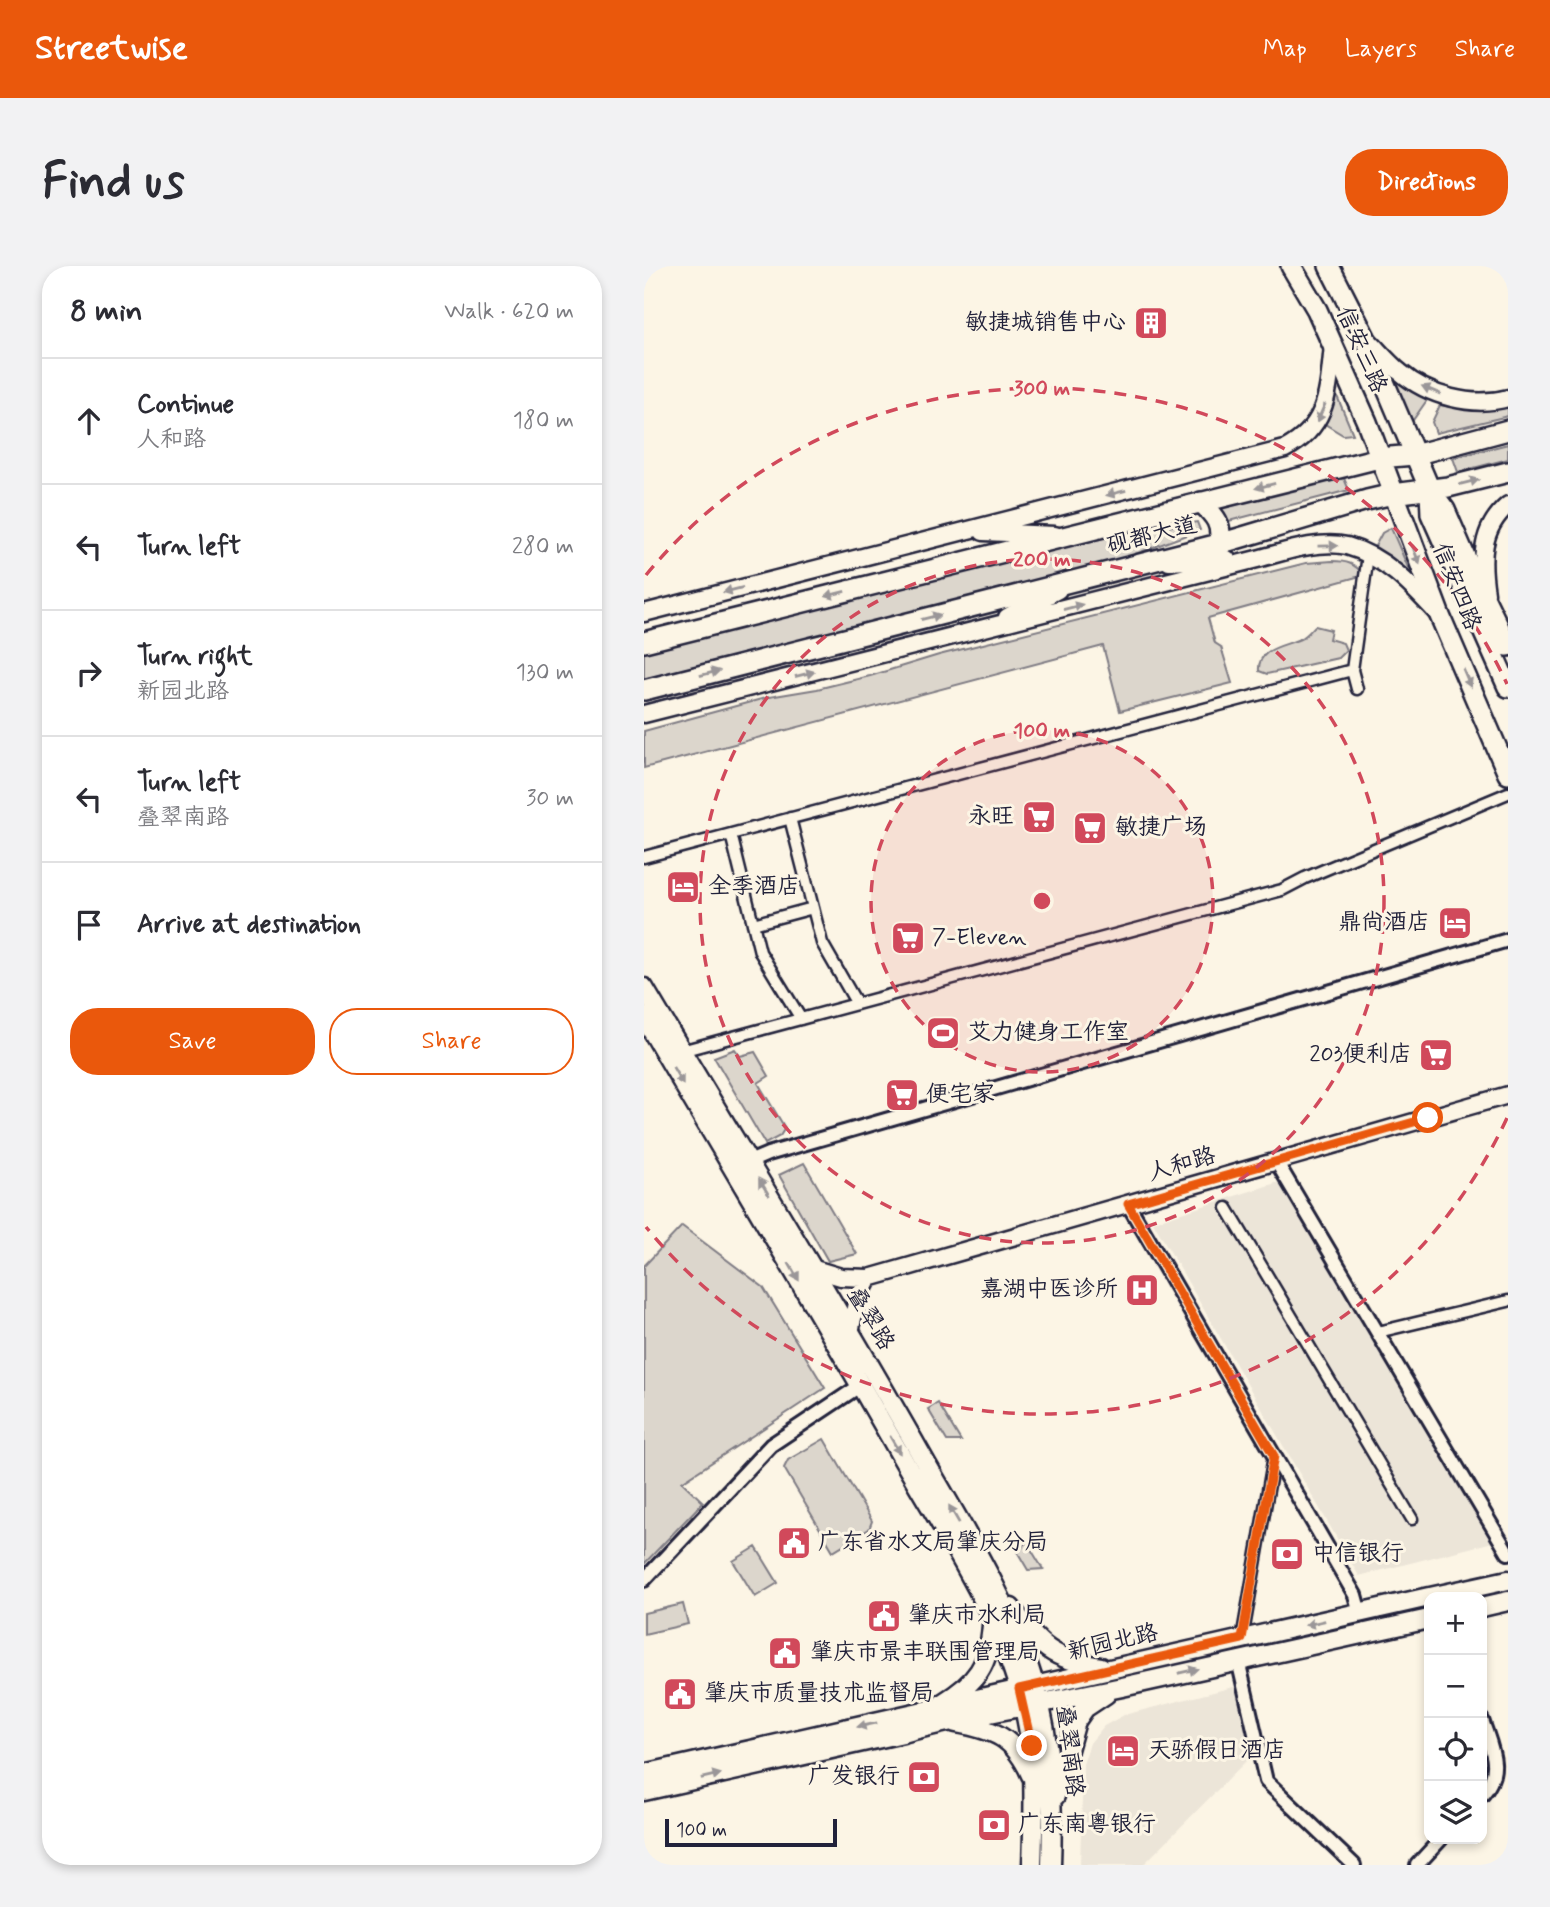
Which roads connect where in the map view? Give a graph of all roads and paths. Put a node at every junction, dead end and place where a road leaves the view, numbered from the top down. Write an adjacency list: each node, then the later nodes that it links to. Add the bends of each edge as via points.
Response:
1 (1291, 266): 4 (main road, 信安三路)
2 (1329, 266): 3 (main road, 信安三路)
3 (1345, 296): 4 (main road); 5 (main road, 信安三路)
4 (1317, 310): 6 (main road, 信安三路)
5 (1365, 337): 7 (street, one-way to 5, via 1475,401 1440,394 1401,373); 9 (main road, 信安三路)
6 (1333, 346): 10 (main road, 信安三路); 16 (street, one-way to 16, via 1327,400 1316,424 1301,441 1285,449)
7 (1508, 398)
8 (1508, 430): 9 (main road, 砚都大道)
9 (1415, 455): 10 (main road, 砚都大道); 12 (main road, 信安三路)
10 (1379, 458): 13 (main road, 信安三路); 14 (main road, 砚都大道, one-way to 14)
11 (1508, 472): 12 (main road, 砚都大道, one-way to 11)
12 (1430, 490): 13 (main road, 砚都大道); 23 (main road, via 1445,510); 27 (main road, 信安四路, via 1431,514)
13 (1393, 494): 18 (main road, 砚都大道); 25 (main road, 信安四路, one-way to 25)
14 (1201, 502): 17 (main road, 砚都大道); 18 (main road, via 1219,522)
15 (1508, 505): 23 (street, via 1483,546)
16 (966, 531): 17 (street); 24 (street, one-way to 24)
17 (1068, 536): 28 (main road, 砚都大道, one-way to 28)
18 (1219, 544): 21 (main road, 砚都大道)
19 (1368, 555): 20 (street, one-way to 19, via 1320,545 1345,546); 25 (street, via 1393,569); 31 (street)
20 (1261, 558): 21 (street); 26 (street, one-way to 20)
21 (1142, 564): 22 (main road, 砚都大道)
22 (1077, 580): 26 (street); 34 (main road, 砚都大道, one-way to 22)
23 (1488, 602): 29 (main road)
24 (644, 613)
25 (1440, 616): 30 (main road, 信安四路)
26 (983, 630): 35 (street, one-way to 26)
27 (1483, 636): 30 (main road); 32 (main road, 信安四路)
28 (645, 641)
29 (1508, 646)
30 (1454, 648): 36 (main road, 信安四路, one-way to 36)
31 (1352, 670): 33 (street); 38 (street)
32 (1508, 687)
33 (1357, 689)
34 (644, 690)
35 (644, 714)
36 (1508, 774)
37 (1508, 793): 45 (street, via 1282,890)
38 (790, 818): 39 (street); 41 (street)
39 (731, 834): 40 (street); 42 (street)
40 (644, 857)
41 (813, 908): 42 (street); 45 (street, via 822,943)
42 (753, 923): 47 (street, via 761,952)
43 (1508, 940): 51 (street)
44 (644, 988): 48 (main road, 叠翠路)
45 (857, 1004): 47 (street)
46 (644, 1017): 59 (main road, 叠翠路, one-way to 59)
47 (801, 1019): 48 (street)
48 (681, 1051): 51 (main road, 叠翠路)
49 (1508, 1095): 50 (street, 人和路)
50 (1276, 1161): 52 (street, 人和路); 57 (street)
51 (749, 1162): 54 (main road, 叠翠路, one-way to 51)
52 (1128, 1204): 55 (street, 人和路); 60 (street)
53 (1227, 1208): 61 (street)
54 (811, 1268): 55 (street, via 841,1277); 58 (main road, 叠翠路)
55 (869, 1278): 58 (street, via 856,1303)
56 (1508, 1301): 57 (street)
57 (1378, 1332): 62 (street)
58 (850, 1333): 63 (main road, 叠翠路, one-way to 58)
59 (861, 1385): 63 (main road, 叠翠路, one-way to 63); 64 (street, via 771,1445)
60 (1274, 1456): 71 (street, via 1355,1595); 74 (street)
61 (1412, 1519)
62 (1508, 1553)
63 (974, 1566): 67 (main road, 叠翠路); 72 (main road, 叠翠路)
64 (644, 1580)
65 (1508, 1580): 66 (main road, 新园北路)
66 (1453, 1592)
67 (1001, 1594): 77 (main road, via 1039,1643 1055,1655); 80 (main road, 叠翠路)
68 (1424, 1598): 71 (main road, 新园北路)
69 (1508, 1601): 70 (main road)
70 (1487, 1606)
71 (1360, 1613): 74 (main road, 新园北路, one-way to 74)
72 (993, 1618): 80 (main road, 叠翠路); 81 (main road, via 983,1667)
73 (1424, 1620): 76 (main road, 新园北路)
74 (1242, 1639): 75 (main road, 新园北路)
75 (1152, 1659): 77 (main road, 新园北路); 78 (main road)
76 (1238, 1660): 78 (main road, 新园北路, one-way to 76); 93 (street, via 1266,1781)
77 (1113, 1669): 80 (main road, 新园北路)
78 (1156, 1679): 79 (main road, 新园北路)
79 (1122, 1687): 80 (main road, 新园北路); 89 (main road, via 1085,1707 1076,1721)
80 (1029, 1695): 81 (main road, 新园北路); 85 (main road, 叠翠南路); 89 (main road, 叠翠南路)
81 (939, 1715): 82 (main road, 新园北路); 85 (main road, via 1006,1738 1024,1758)
82 (901, 1726): 84 (main road, 新园北路, one-way to 84); 87 (main road, 新园北路, one-way to 82)
83 (1487, 1734): 86 (street, via 1496,1760)
84 (644, 1774)
85 (1035, 1782): 88 (main road, 叠翠南路)
86 (1487, 1789)
87 (644, 1791)
88 (1034, 1802): 89 (main road); 91 (main road, 叠翠南路)
89 (1053, 1802): 92 (main road, 叠翠南路)
90 (1436, 1844): 94 (street)
91 (1032, 1865)
92 (1051, 1865)
93 (1354, 1865)
94 (1417, 1865)

